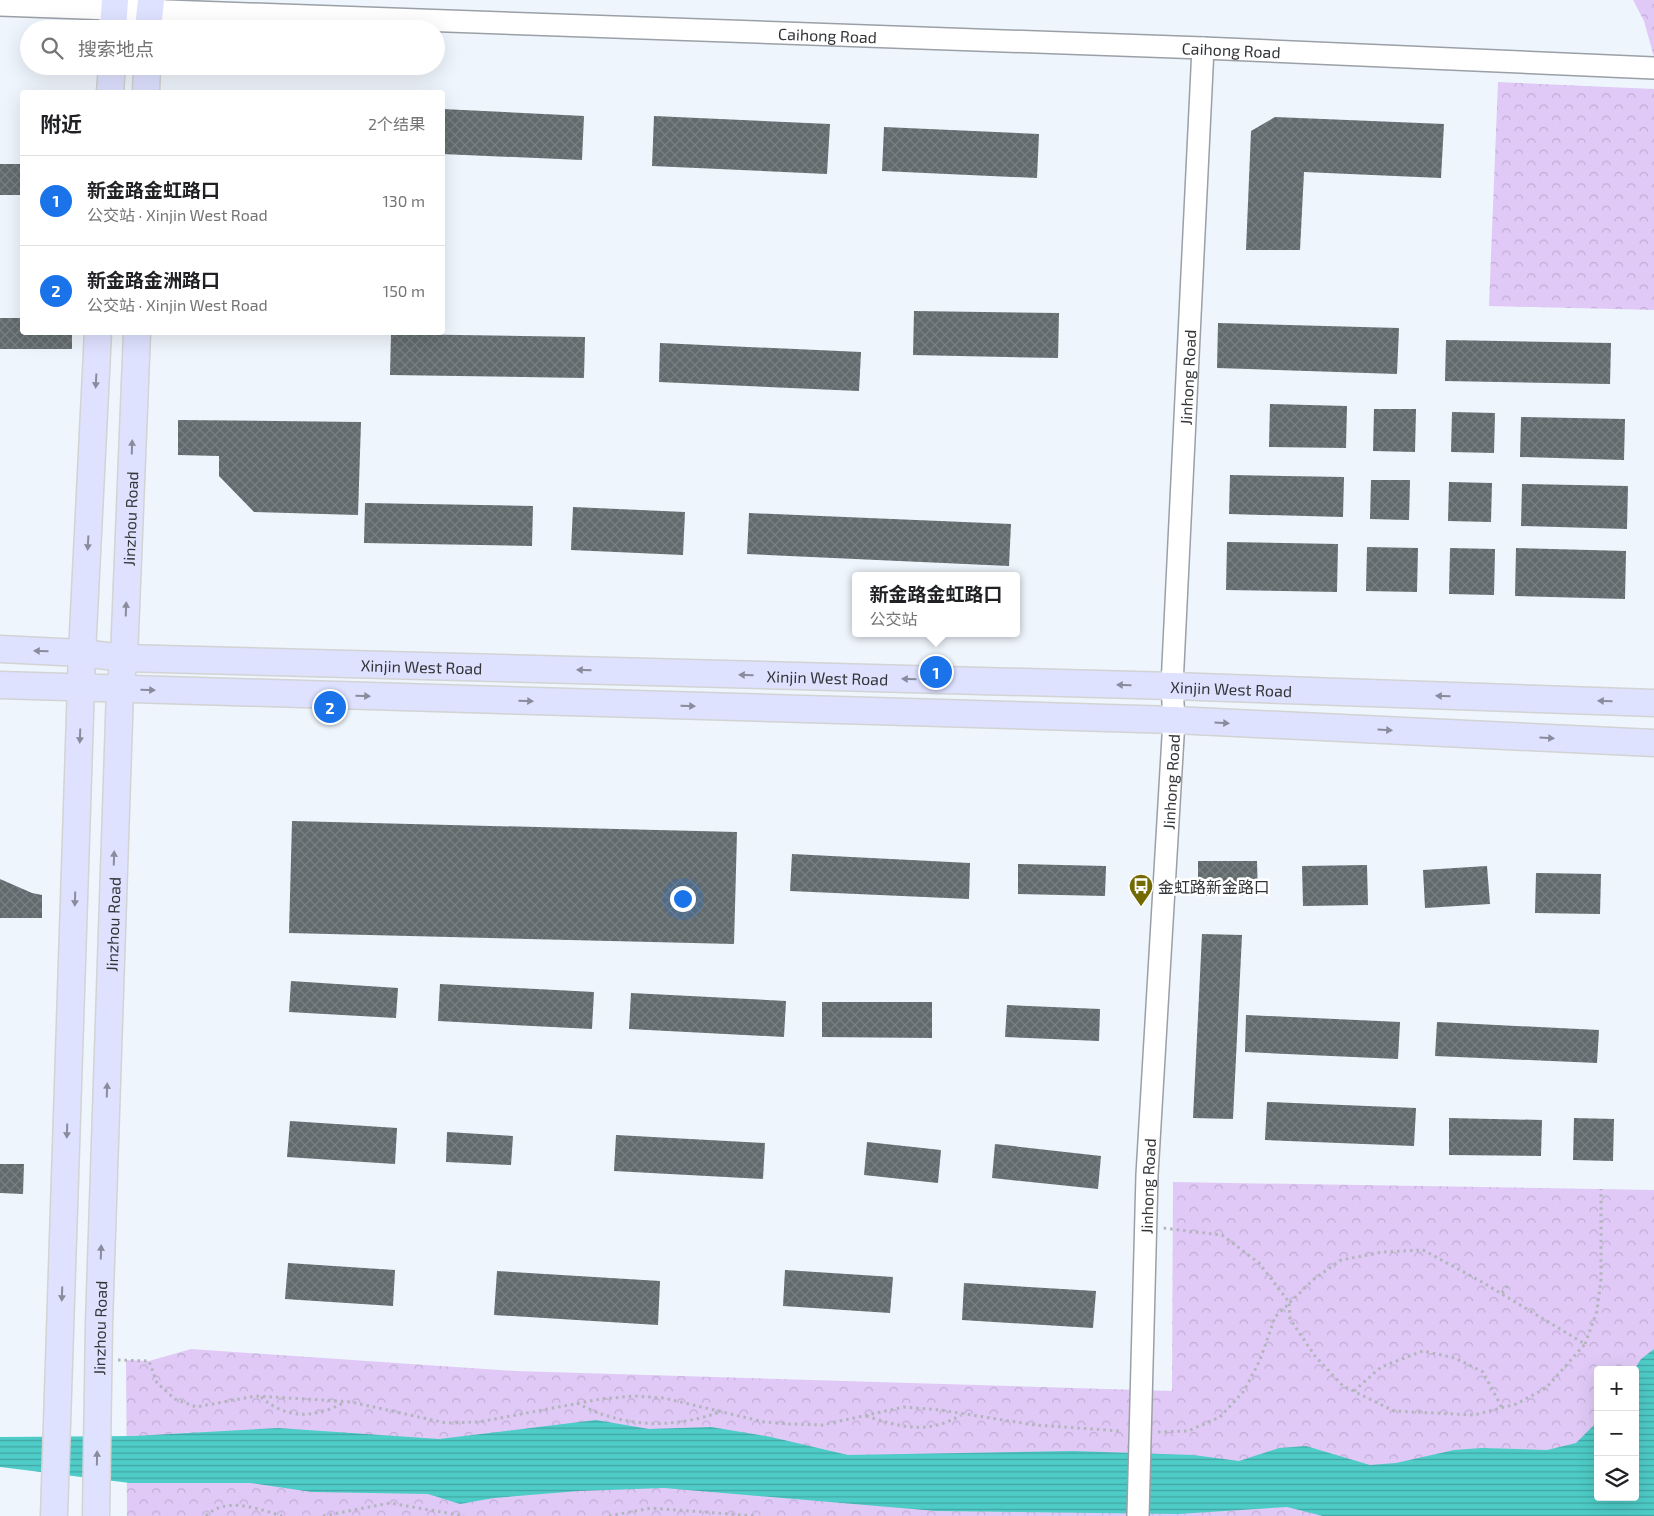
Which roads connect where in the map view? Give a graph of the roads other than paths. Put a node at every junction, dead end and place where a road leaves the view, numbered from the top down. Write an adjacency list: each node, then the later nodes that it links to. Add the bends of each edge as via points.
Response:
1 (0, 5): 3 (street, Caihong Road)
2 (149, 12): 3 (street, Caihong Road); 4 (street, Caihong Road)
3 (114, 13)
4 (383, 20)
5 (445, 22): 6 (street, Caihong Road)
6 (1203, 48): 7 (street, Caihong Road); 18 (street, Jinhong Road)
7 (1654, 68)
8 (111, 75): 10 (main road)
9 (147, 75): 11 (main road)
10 (110, 90)
11 (146, 90)
12 (98, 335): 15 (main road, one-way to 15)
13 (137, 335): 16 (main road, Jinzhou Road, one-way to 13)
14 (0, 649): 15 (main road, Xinjin West Road, one-way to 14)
15 (82, 653): 16 (main road, Xinjin West Road); 19 (main road)
16 (124, 658): 18 (main road, Xinjin West Road, one-way to 16); 20 (main road, Jinzhou Road)
17 (0, 685): 19 (main road, Xinjin West Road)
18 (1172, 686): 21 (main road, Xinjin West Road, one-way to 18); 22 (street, Jinhong Road)
19 (82, 688): 20 (main road, Xinjin West Road); 24 (main road, one-way to 24)
20 (120, 689): 22 (main road, Xinjin West Road, one-way to 22); 25 (main road, Jinzhou Road, one-way to 20)
21 (1654, 703)
22 (1174, 720): 23 (main road, Xinjin West Road, one-way to 23); 26 (street, Jinhong Road, via 1145,1228)
23 (1654, 743)
24 (55, 1504)
25 (96, 1505)
26 (1138, 1516)

